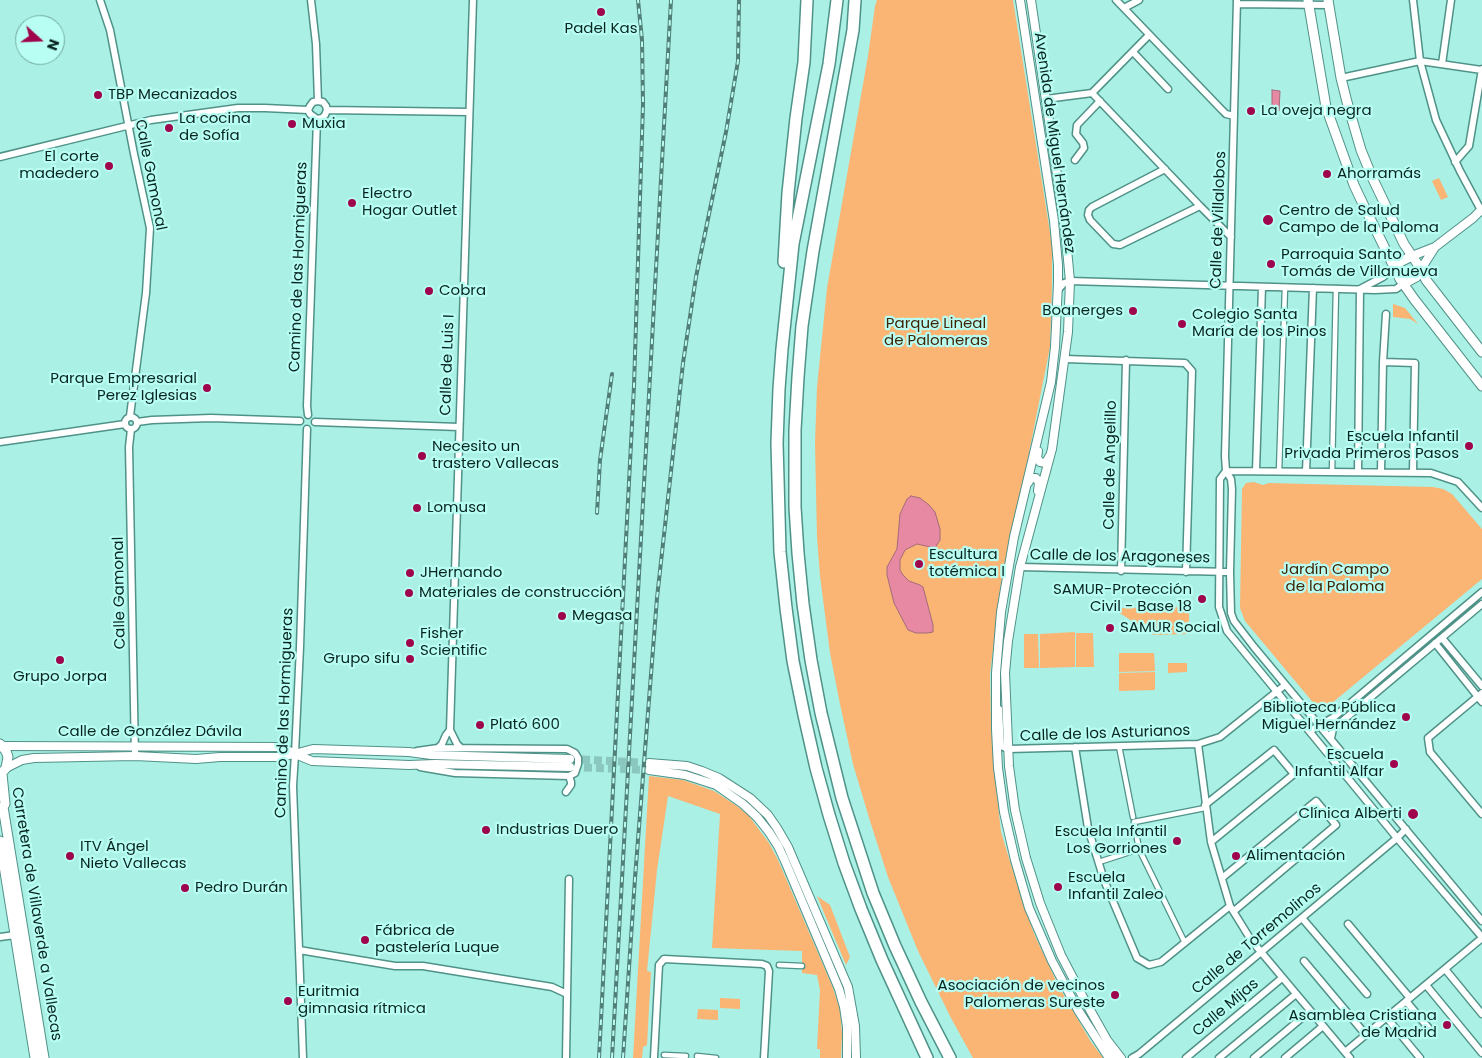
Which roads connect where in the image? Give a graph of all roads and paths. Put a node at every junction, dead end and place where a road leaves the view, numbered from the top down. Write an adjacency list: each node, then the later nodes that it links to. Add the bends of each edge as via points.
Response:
1 (100, 0): 35 (street, Calle Gamonal, via 110,30)
2 (311, 0): 27 (street)
3 (472, 0): 31 (street, Calle de Luis I)
4 (807, 0): 57 (highway, via 804,62 788,193 780,298)
5 (837, 0): 57 (highway, via 829,64 793,244)
6 (855, 0): 173 (highway, via 854,30 813,251 802,335 795,430 798,553 811,660 842,798 870,884 895,946)
7 (1020, 0): 55 (street, Avenida de Miguel Hernández, via 1054,221)
8 (1031, 0): 26 (street, Avenida de Miguel Hernández)
9 (1116, 0): 17 (street)
10 (1139, 0): 17 (street)
11 (1229, 0): 16 (street)
12 (1413, 0): 20 (street)
13 (1451, 0): 21 (street)
14 (1328, 2): 15 (street); 23 (main road)
15 (1308, 3): 16 (street); 45 (main road, via 1326,107 1354,185)
16 (1237, 4): 33 (street, Calle de Villalobos)
17 (1124, 8): 18 (street)
18 (1149, 35): 19 (street); 33 (street, via 1226,114)
19 (1133, 52): 24 (street); 25 (street)
20 (1420, 61): 21 (street); 23 (street); 38 (street, via 1436,120)
21 (1442, 64): 22 (street)
22 (1482, 70): 32 (street)
23 (1341, 78): 44 (main road, via 1376,186)
24 (1168, 89)
25 (1092, 93): 26 (street); 28 (street)
26 (1046, 99): 47 (street, Avenida de Miguel Hernández)
27 (318, 101): 29 (street, via 313,102); 30 (street)
28 (1100, 101): 37 (street, via 1077,125 1076,134 1084,148); 39 (street)
29 (308, 110): 34 (street); 35 (street, via 238,108)
30 (327, 110): 31 (street); 34 (street, via 322,118)
31 (469, 112): 70 (street, Calle de Luis I)
32 (1479, 113): 38 (street, via 1470,146)
33 (1234, 116): 42 (street, Calle de Villalobos)
34 (317, 119): 63 (street, Camino de las Hormigueras)
35 (128, 125): 36 (street); 64 (street, Calle Gamonal, via 150,228 146,293)
36 (0, 157)
37 (1075, 160)
38 (1455, 162): 41 (street)
39 (1165, 169): 40 (street); 40 (street, via 1092,207 1088,215 1090,220 1113,244 1120,245)
40 (1200, 206): 42 (street)
41 (1482, 211): 43 (street)
42 (1231, 237): 49 (street, Calle de Villalobos)
43 (1435, 247): 44 (street); 46 (street)
44 (1412, 256): 45 (main road); 46 (main road)
45 (1395, 268): 48 (main road); 54 (street)
46 (1421, 269): 48 (main road, via 1416,277); 58 (main road)
47 (1070, 281): 49 (street); 55 (street); 59 (street, Avenida de Miguel Hernández)
48 (1403, 284): 54 (street, via 1396,289); 62 (main road)
49 (1230, 285): 50 (street); 75 (street, Calle de Villalobos)
50 (1262, 287): 51 (street); 76 (street)
51 (1286, 287): 52 (street); 77 (street)
52 (1312, 288): 53 (street); 78 (street)
53 (1336, 288): 54 (street); 79 (street)
54 (1360, 289): 80 (street)
55 (1058, 290): 65 (street, Avenida de Miguel Hernández, via 1052,374)
56 (1386, 314): 61 (street)
57 (784, 330): 172 (highway, via 778,434 780,552 804,715 844,863 882,960)
58 (1482, 352)
59 (1065, 359): 60 (street); 74 (street, Avenida de Miguel Hernández)
60 (1126, 360): 87 (street, Calle de Angelillo); 88 (street, via 1185,363 1192,371)
61 (1383, 362): 81 (street); 82 (street, via 1415,363)
62 (1482, 386)
63 (308, 415): 66 (street); 68 (street)
64 (130, 416): 67 (street); 69 (street)
65 (1042, 420): 74 (street, Avenida de Miguel Hernández, via 1038,461 1046,463); 83 (street, Avenida de Miguel Hernández)
66 (300, 421): 67 (street, via 211,418); 71 (street, via 301,426)
67 (137, 422): 72 (street)
68 (315, 422): 70 (street); 71 (street, via 312,428)
69 (124, 424): 72 (street); 73 (street)
70 (459, 427): 101 (street, Calle de Luis I)
71 (307, 429): 114 (street, Camino de las Hormigueras)
72 (131, 430): 107 (street, Calle Gamonal)
73 (0, 442)
74 (1052, 449): 85 (street, Avenida de Miguel Hernández)
75 (1226, 471): 76 (street); 89 (street, via 1220,479); 90 (street, via 1232,489)
76 (1256, 471): 77 (street)
77 (1279, 472): 78 (street)
78 (1306, 472): 79 (street)
79 (1332, 472): 80 (street)
80 (1358, 472): 81 (street)
81 (1381, 472): 82 (street)
82 (1413, 472): 84 (street, via 1431,473 1458,482)
83 (1025, 487): 85 (street, Avenida de Miguel Hernández, via 1031,478 1039,481); 95 (street, Avenida de Miguel Hernández, via 1001,612)
84 (1482, 508)
85 (1034, 518): 86 (street, Avenida de Miguel Hernández)
86 (1020, 567): 87 (street, Calle de los Aragoneses); 112 (street, Avenida de Miguel Hernández, via 1005,672)
87 (1121, 571): 88 (street, Calle de los Aragoneses)
88 (1186, 572): 89 (street, Calle de los Aragoneses)
89 (1220, 572): 90 (street, Calle de los Aragoneses); 98 (street, via 1219,607 1227,631)
90 (1230, 572): 96 (street, via 1234,621)
91 (1482, 592): 100 (street, via 1334,717)
92 (1482, 604): 93 (street)
93 (1442, 638): 94 (street); 97 (street)
94 (1435, 643): 99 (street); 103 (street, via 1333,729)
95 (996, 673): 112 (street, Avenida de Miguel Hernández, via 1001,746); 157 (street, Avenida de Miguel Hernández, via 998,768 1015,860 1029,908 1052,961)
96 (1285, 684): 98 (street, Calle de los Asturianos); 100 (street)
97 (1482, 686)
98 (1277, 692): 102 (street); 105 (street, Calle de los Asturianos, via 1220,738)
99 (1481, 697): 121 (street, via 1428,738 1430,752)
100 (1320, 725): 102 (street); 103 (street)
101 (450, 730): 109 (street); 110 (street)
102 (1310, 731): 104 (street)
103 (1331, 738): 104 (street); 123 (street)
104 (1320, 743): 124 (street)
105 (1198, 744): 108 (street, Calle de los Asturianos); 120 (street)
106 (1, 745): 107 (street, Calle de González Dávila); 117 (main road, Carretera de Villaverde a Vallecas, via 8,756)
107 (135, 746): 114 (street, Calle de González Dávila, via 282,747); 115 (street, Calle Gamonal)
108 (1119, 746): 111 (street, Calle de los Asturianos); 122 (street)
109 (438, 748): 110 (street); 113 (street)
110 (461, 748): 118 (street, via 567,749 578,758 575,773)
111 (1075, 748): 112 (street, Calle de los Asturianos); 128 (street, via 1088,828)
112 (1008, 749): 176 (street, Avenida de Miguel Hernández, via 1015,810 1040,904 1081,994)
113 (409, 752): 114 (street, Calle de González Dávila, via 313,749); 116 (street, Calle de González Dávila, via 570,763)
114 (295, 754): 115 (street, Calle de González Dávila, via 196,759); 116 (street, Calle de González Dávila, via 312,761); 139 (street, Camino de las Hormigueras, via 293,786)
115 (135, 756): 117 (street, Calle de González Dávila, via 30,758)
116 (409, 765): 118 (street, Calle de González Dávila, via 455,772)
117 (3, 772): 164 (main road, Carretera de Villaverde a Vallecas, via 3,807)
118 (569, 776): 119 (street, via 571,786)
119 (566, 792)
120 (1205, 806): 126 (street); 126 (street, via 1274,750 1294,774); 127 (street, via 1134,822)
121 (1482, 814)
122 (1133, 817)
123 (1406, 829): 124 (street, Calle de Torremolinos); 133 (street)
124 (1398, 838): 132 (street, Calle de Torremolinos); 137 (street)
125 (0, 841): 135 (main road, Carretera de Villaverde a Vallecas)
126 (1210, 842): 129 (street)
127 (1140, 849): 128 (street); 138 (street)
128 (1098, 862): 138 (street, via 1137,958 1149,965 1161,962)
129 (1222, 878): 131 (street); 131 (street, via 1316,801 1336,825)
130 (570, 879): 147 (street)
131 (1232, 908): 138 (street); 140 (street, via 1250,940)
132 (1302, 918): 140 (street, Calle de Torremolinos); 149 (street)
133 (1482, 921)
134 (1348, 924): 150 (street)
135 (15, 935): 136 (street); 163 (main road, Carretera de Villaverde a Vallecas)
136 (0, 937)
137 (1482, 938): 144 (street)
138 (1185, 943)
139 (299, 950): 147 (street, via 552,987); 165 (street, Camino de las Hormigueras)
140 (1261, 952): 145 (street); 177 (street, Calle de Torremolinos)
141 (1304, 961): 156 (street)
142 (779, 965): 143 (street)
143 (802, 966)
144 (1445, 969): 146 (street); 152 (street)
145 (1282, 978): 148 (street); 178 (street, Calle Mijas)
146 (1426, 985): 150 (street); 158 (street)
147 (567, 994): 166 (street)
148 (1296, 994): 151 (street); 179 (street)
149 (1367, 994)
150 (1408, 1000): 153 (street); 155 (street)
151 (1310, 1011): 154 (street); 180 (street)
152 (1482, 1014)
153 (1386, 1018): 156 (street); 182 (street)
154 (1323, 1026): 160 (street); 181 (street)
155 (1431, 1031)
156 (1366, 1035): 160 (street)
157 (1095, 1036): 174 (street, Avenida de Miguel Hernández); 175 (street, Avenida de Miguel Hernández)
158 (1482, 1053)
159 (664, 1055): 161 (street)
160 (1347, 1055)
161 (686, 1056)
162 (697, 1056): 168 (street)
163 (35, 1058)
164 (44, 1058)
165 (303, 1058)
166 (566, 1058)
167 (654, 1058): 169 (street, via 659,965 664,959 762,964 768,968)
168 (716, 1058)
169 (764, 1058)
170 (847, 1058): 171 (street, via 847,1027 839,989 785,861 769,832 743,804 716,785 649,766 687,766 702,771 750,798 768,815 788,847 848,987 855,1026)
171 (856, 1058)
172 (927, 1058)
173 (950, 1058)
174 (1109, 1058)
175 (1114, 1058)
176 (1121, 1058)
177 (1132, 1058)
178 (1186, 1058)
179 (1219, 1058)
180 (1254, 1058)
181 (1285, 1058)
182 (1420, 1058)

